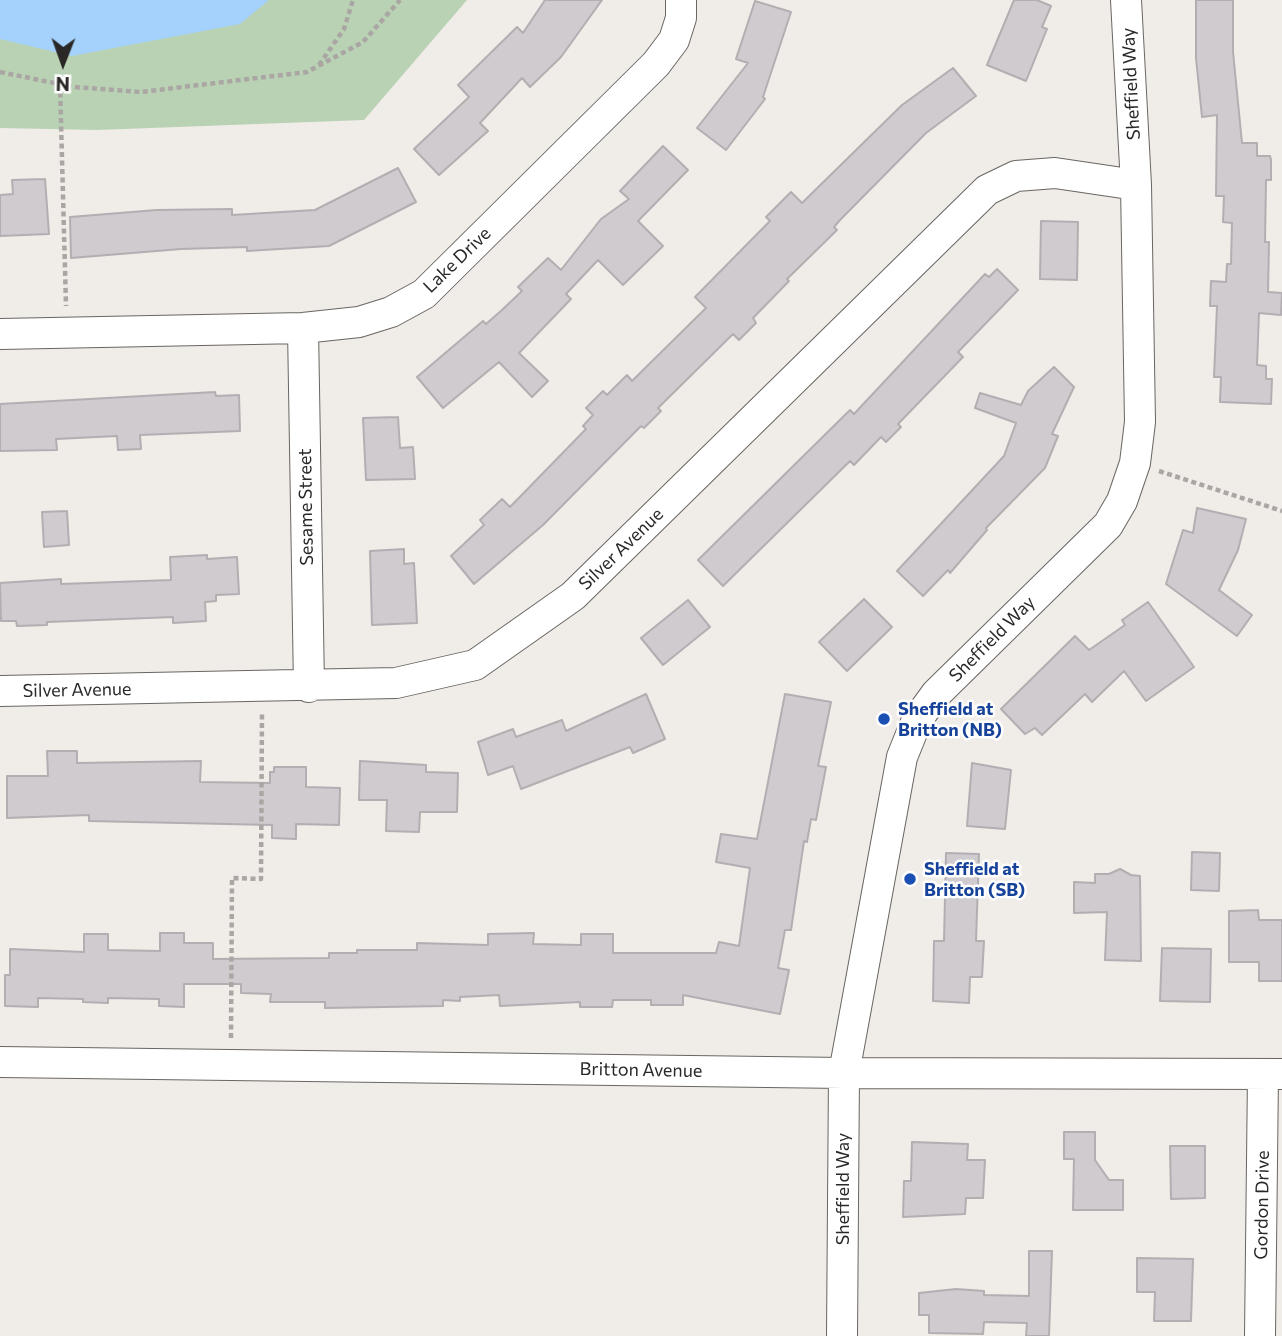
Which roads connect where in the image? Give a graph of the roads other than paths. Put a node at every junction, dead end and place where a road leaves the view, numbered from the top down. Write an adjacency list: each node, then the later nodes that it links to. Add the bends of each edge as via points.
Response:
1 (681, 0): 4 (street, Lake Drive, via 674,40 656,64 424,293 391,312 359,322)
2 (1126, 0): 3 (street, Sheffield Way)
3 (1136, 185): 6 (street, Silver Avenue, via 1055,173 1016,176 987,190 573,596 475,666 396,683); 9 (street, Sheffield Way, via 1140,422 1135,463 1108,525 936,694 917,720 902,757)
4 (303, 328): 5 (street, Lake Drive); 6 (street, Sesame Street)
5 (0, 334)
6 (309, 687): 7 (street, Silver Avenue)
7 (0, 691)
8 (0, 1062): 9 (street, Britton Avenue)
9 (844, 1073): 10 (street, Britton Avenue); 11 (street, Sheffield Way)
10 (1272, 1074): 12 (street, Gordon Drive)
11 (842, 1336)
12 (1260, 1336)

